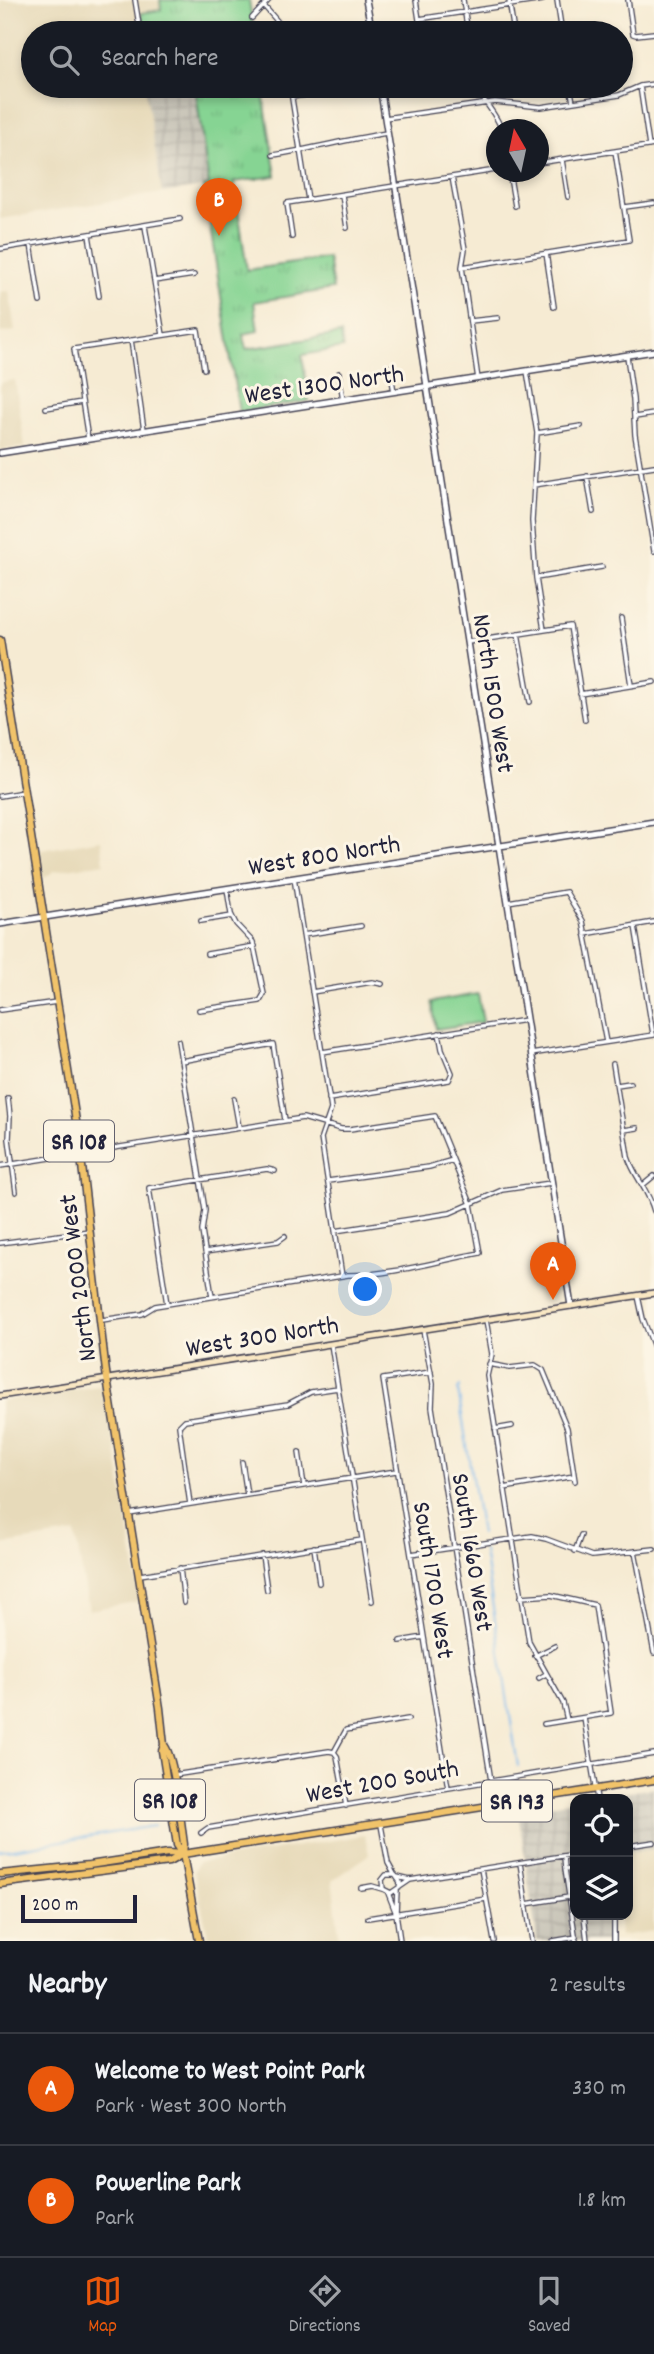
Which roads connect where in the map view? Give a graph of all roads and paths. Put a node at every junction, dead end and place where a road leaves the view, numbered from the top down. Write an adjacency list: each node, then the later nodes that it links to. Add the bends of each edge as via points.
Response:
1 (135, 0): 14 (street)
2 (269, 0): 10 (street)
3 (366, 0): 16 (street)
4 (416, 0): 13 (street)
5 (463, 0): 11 (street)
6 (543, 0): 9 (street)
7 (557, 0): 19 (street)
8 (628, 0): 20 (street)
9 (509, 3): 11 (street); 18 (street)
10 (264, 6): 12 (street); 15 (street)
11 (465, 12): 13 (street); 17 (street)
12 (252, 18)
13 (419, 19)
14 (138, 21)
15 (277, 21)
16 (370, 21)
17 (466, 21)
18 (512, 21)
19 (560, 21)
20 (631, 21)
21 (654, 33): 22 (street)
22 (633, 34)
23 (654, 84): 24 (street)
24 (640, 86): 25 (street); 36 (street)
25 (633, 89)
26 (292, 98): 37 (street)
27 (382, 98): 33 (street, North 1500 West)
28 (483, 98): 32 (street)
29 (572, 98): 31 (street)
30 (599, 98): 31 (street)
31 (573, 102): 32 (street, via 541,107)
32 (486, 103): 33 (street); 34 (street)
33 (384, 118): 35 (street, North 1500 West)
34 (497, 119)
35 (387, 133): 37 (street); 45 (street, North 1500 West)
36 (652, 145): 38 (street)
37 (300, 151): 39 (street); 48 (street)
38 (615, 151): 40 (street); 51 (street)
39 (273, 155)
40 (562, 160): 41 (street); 47 (street)
41 (549, 162)
42 (486, 172): 43 (street)
43 (452, 177): 45 (street); 60 (street, via 465,249)
44 (511, 182): 50 (street)
45 (394, 186): 46 (street); 77 (street, North 1500 West)
46 (342, 195): 48 (street); 54 (street)
47 (568, 197)
48 (308, 200): 56 (street, via 287,203)
49 (654, 203): 51 (street)
50 (515, 206)
51 (624, 208): 59 (street, via 629,240)
52 (180, 219): 53 (street)
53 (145, 226): 55 (street); 62 (street)
54 (347, 228)
55 (89, 234): 57 (street); 63 (street)
56 (292, 237)
57 (30, 244): 58 (street); 64 (street)
58 (0, 249)
59 (546, 253): 60 (street); 65 (street)
60 (462, 267): 67 (street)
61 (194, 275): 62 (street)
62 (154, 281): 68 (street)
63 (99, 296)
64 (40, 302)
65 (554, 307)
66 (498, 318): 67 (street)
67 (470, 321): 76 (street)
68 (163, 335): 69 (street); 73 (street, via 198,330)
69 (131, 340): 80 (street, via 74,349); 85 (street)
70 (654, 351): 71 (street, West 1300 North)
71 (627, 355): 74 (street, West 1300 North); 83 (street)
72 (390, 367): 78 (street)
73 (204, 369)
74 (527, 371): 76 (street, West 1300 North); 86 (street)
75 (339, 373): 79 (street)
76 (478, 379): 77 (street, West 1300 North)
77 (426, 387): 78 (street, West 1300 North); 101 (street, North 1500 West)
78 (394, 392): 79 (street, West 1300 North)
79 (343, 400): 85 (street, West 1300 North)
80 (82, 401): 81 (street); 87 (street)
81 (46, 408)
82 (654, 414): 83 (street)
83 (634, 417): 90 (street)
84 (581, 426): 86 (street)
85 (144, 430): 87 (street, West 1300 North)
86 (537, 433): 92 (street)
87 (88, 439): 88 (street, West 1300 North)
88 (0, 453)
89 (654, 466): 90 (street)
90 (640, 468): 91 (street); 94 (street)
91 (587, 476): 92 (street); 93 (street)
92 (534, 485): 96 (street)
93 (593, 512)
94 (654, 551)
95 (602, 567): 96 (street)
96 (536, 578): 98 (street)
97 (621, 618): 103 (street)
98 (544, 630): 99 (street); 104 (street, via 570,626)
99 (518, 634): 101 (street); 105 (street)
100 (0, 640): 107 (main road, North 2000 West / SR 108)
101 (468, 642): 110 (street, North 1500 West)
102 (654, 682): 103 (street)
103 (631, 686): 104 (street)
104 (580, 694): 106 (street)
105 (530, 702)
106 (584, 720)
107 (24, 792): 108 (street); 115 (main road, North 2000 West / SR 108)
108 (0, 796)
109 (654, 822): 110 (street, West 800 North)
110 (499, 846): 111 (street, West 800 North); 113 (street, North 1500 West)
111 (294, 878): 112 (street, West 800 North); 122 (street)
112 (228, 889): 114 (street); 115 (street, West 800 North)
113 (508, 902): 121 (street, via 566,892); 130 (street, North 1500 West)
114 (232, 916): 116 (street); 123 (street)
115 (44, 917): 118 (street, West 800 North); 127 (main road, North 2000 West / SR 108)
116 (201, 921)
117 (654, 922): 120 (street)
118 (0, 924)
119 (361, 926): 122 (street)
120 (635, 926): 121 (street); 132 (street)
121 (585, 934): 134 (street)
122 (303, 935): 126 (street)
123 (255, 946): 124 (street); 129 (street, via 264,994 260,1001)
124 (207, 954)
125 (382, 984): 126 (street)
126 (312, 992): 135 (street)
127 (57, 1002): 128 (street); 150 (main road, North 2000 West / SR 108)
128 (0, 1010)
129 (199, 1010)
130 (526, 1020): 131 (street); 136 (street, North 1500 West)
131 (439, 1033): 135 (street); 143 (street, via 452,1073 449,1080)
132 (654, 1035): 134 (street)
133 (178, 1041): 137 (street)
134 (606, 1042): 136 (street)
135 (322, 1052): 143 (street)
136 (531, 1054): 158 (street, North 1500 West)
137 (181, 1061): 144 (street, via 273,1044); 149 (street)
138 (613, 1064): 140 (street)
139 (630, 1083): 140 (street)
140 (617, 1086): 148 (street)
141 (8, 1098): 152 (street)
142 (234, 1099): 146 (street)
143 (329, 1099): 145 (street)
144 (285, 1120): 145 (street); 146 (street)
145 (327, 1123): 151 (street, via 350,1129 435,1116); 157 (street, via 321,1138)
146 (239, 1127): 149 (street)
147 (637, 1128): 148 (street)
148 (624, 1130): 159 (street, via 632,1170)
149 (193, 1135): 150 (street); 156 (street)
150 (80, 1153): 152 (street); 163 (main road, North 2000 West / SR 108)
151 (453, 1160): 157 (street); 161 (street)
152 (12, 1164): 153 (street); 160 (street)
153 (0, 1166)
154 (275, 1171): 156 (street)
155 (654, 1176): 159 (street)
156 (200, 1180): 167 (street); 172 (street, via 149,1188)
157 (328, 1181): 164 (street)
158 (553, 1183): 161 (street, via 502,1190); 173 (street, North 1500 West)
159 (643, 1185): 162 (street)
160 (16, 1192)
161 (471, 1204): 164 (street, via 450,1213); 168 (street, via 480,1253 413,1268)
162 (654, 1210)
163 (89, 1231): 166 (street); 174 (main road, North 2000 West / SR 108)
164 (335, 1231): 168 (street)
165 (285, 1236): 167 (street, via 278,1241)
166 (0, 1243)
167 (205, 1252): 171 (street)
168 (342, 1276): 171 (street)
169 (654, 1293): 170 (main road, West 300 North)
170 (638, 1296): 173 (main road, West 300 North); 178 (street)
171 (212, 1297): 172 (street)
172 (167, 1304): 174 (street, via 142,1314)
173 (571, 1306): 175 (main road, West 300 North)
174 (99, 1320): 181 (main road, North 2000 West / SR 108)
175 (486, 1320): 176 (main road, West 300 North); 179 (street, via 492,1354)
176 (423, 1329): 177 (main road, West 300 North); 180 (street, South 1660 West)
177 (331, 1343): 181 (main road, West 300 North); 182 (street)
178 (654, 1347)
179 (489, 1364): 185 (street); 191 (street, via 540,1366 567,1428 574,1479)
180 (431, 1372): 188 (street, South 1700 West, via 383,1379); 199 (street, South 1660 West)
181 (108, 1379): 183 (main road, West 300 North); 194 (main road, North 2000 West / SR 108)
182 (338, 1388): 189 (street); 193 (street, via 311,1392 288,1404 185,1420 179,1426)
183 (0, 1396)
184 (512, 1426): 185 (street)
185 (495, 1429): 191 (street)
186 (299, 1452): 190 (street)
187 (242, 1462): 192 (street)
188 (397, 1471): 189 (street); 203 (street, South 1700 West)
189 (352, 1478): 190 (street); 197 (street)
190 (304, 1486): 192 (street)
191 (504, 1488): 196 (street)
192 (247, 1495): 193 (street)
193 (190, 1504): 194 (street)
194 (129, 1514): 206 (main road, North 2000 West / SR 108)
195 (581, 1535): 201 (street)
196 (512, 1537): 199 (street); 201 (street, via 546,1539); 209 (street)
197 (362, 1540): 198 (street); 210 (street)
198 (314, 1547): 204 (street); 207 (street)
199 (453, 1547): 203 (street); 229 (street, South 1660 West)
200 (654, 1549): 202 (street)
201 (575, 1551): 202 (street, via 602,1557)
202 (635, 1552): 215 (street)
203 (411, 1554): 212 (street, South 1700 West)
204 (262, 1555): 205 (street); 208 (street)
205 (180, 1568): 206 (street); 211 (street)
206 (139, 1575): 223 (main road, North 2000 West / SR 108)
207 (319, 1583)
208 (267, 1590)
209 (521, 1597): 216 (street); 219 (street, via 551,1595 595,1605 611,1713)
210 (372, 1601)
211 (184, 1603)
212 (424, 1637): 213 (street); 230 (street, South 1700 West)
213 (400, 1641)
214 (555, 1646): 216 (street)
215 (654, 1653)
216 (535, 1657): 217 (street)
217 (546, 1674): 218 (street); 221 (street)
218 (538, 1678)
219 (584, 1718): 221 (street); 226 (street)
220 (408, 1719): 224 (street, via 346,1730)
221 (567, 1720): 222 (street)
222 (544, 1724)
223 (164, 1745): 227 (main road, North 2000 West / SR 108); 238 (main road, North 2000 West / SR 108, via 177,1845)
224 (334, 1752): 227 (street); 233 (street)
225 (654, 1755): 226 (street, West 200 South)
226 (592, 1764): 229 (street, West 200 South); 231 (street)
227 (173, 1775): 238 (main road, North 2000 West / SR 108)
228 (654, 1780): 231 (main road, SR 193)
229 (491, 1781): 230 (street, West 200 South)
230 (448, 1788): 233 (street, West 200 South)
231 (596, 1788): 232 (street); 234 (main road, SR 193)
232 (597, 1794)
233 (346, 1806): 235 (street, West 200 South, via 208,1828)
234 (380, 1822): 238 (main road, SR 193); 241 (street)
235 (201, 1833)
236 (654, 1842): 237 (street)
237 (633, 1845)
238 (183, 1854): 246 (main road, SR 193); 250 (main road, SR 193, via 169,1862); 266 (main road, North 2000 West / SR 108)
239 (570, 1855): 240 (street)
240 (564, 1856): 242 (street); 245 (street)
241 (388, 1863): 247 (street); 248 (street)
242 (520, 1863): 244 (street); 258 (street)
243 (570, 1868): 245 (street)
244 (481, 1869): 249 (street); 257 (street)
245 (565, 1869): 255 (street)
246 (0, 1874)
247 (396, 1876): 248 (street); 249 (street); 253 (street)
248 (383, 1878): 251 (street); 254 (street)
249 (410, 1880): 253 (street)
250 (0, 1884)
251 (372, 1886): 252 (street); 254 (street)
252 (360, 1888)
253 (398, 1889): 254 (street); 259 (street)
254 (386, 1891): 259 (street)
255 (570, 1893)
256 (570, 1898): 258 (street)
257 (486, 1899): 259 (street); 268 (street)
258 (526, 1904): 269 (street)
259 (396, 1913): 260 (street); 267 (street)
260 (368, 1918)
261 (574, 1920): 264 (street)
262 (585, 1920): 265 (street)
263 (614, 1920): 271 (street)
264 (576, 1939): 265 (street); 270 (street)
265 (587, 1939)
266 (199, 1941)
267 (400, 1941)
268 (494, 1941)
269 (532, 1941)
270 (553, 1941)
271 (614, 1941)

